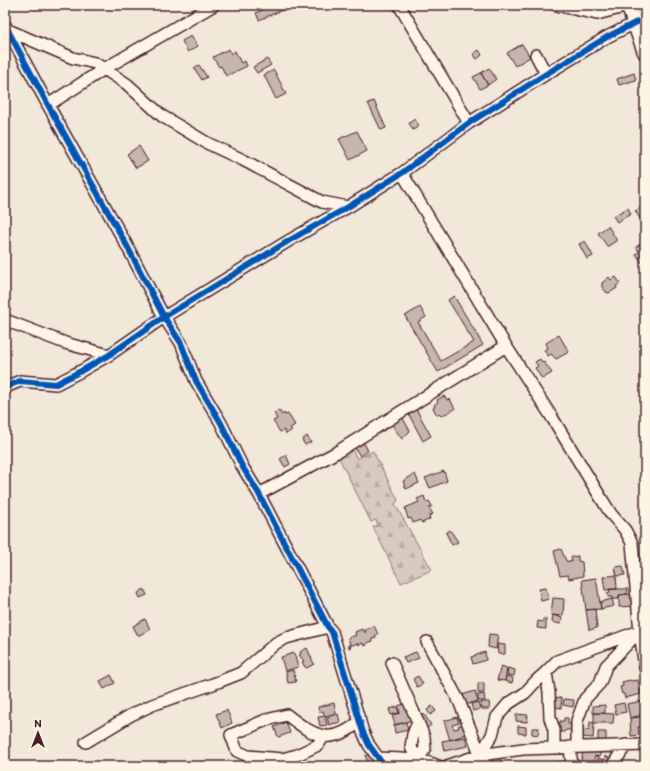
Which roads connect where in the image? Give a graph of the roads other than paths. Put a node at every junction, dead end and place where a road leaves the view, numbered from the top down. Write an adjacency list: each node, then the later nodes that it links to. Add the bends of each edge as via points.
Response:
1 (214, 5): 11 (street)
2 (399, 5): 14 (street)
3 (556, 5): 5 (street, via 597,14)
4 (644, 5): 6 (main road)
5 (628, 6): 7 (main road)
6 (645, 9)
7 (640, 21): 9 (main road); 12 (street, via 607,37)
8 (6, 28): 11 (street, via 73,58 95,63); 13 (street)
9 (645, 52)
10 (536, 55): 12 (street)
11 (104, 69): 13 (street); 16 (street, via 128,84 162,116 207,143 322,202)
12 (546, 74): 14 (street)
13 (48, 104): 17 (street)
14 (468, 123): 15 (street)
15 (402, 172): 16 (street); 19 (street)
16 (348, 207): 17 (street)
17 (164, 317): 20 (street); 22 (street, via 181,343 196,381)
18 (5, 320): 20 (street, via 65,343)
19 (506, 346): 22 (street, via 338,452); 24 (street, via 600,498 632,543)
20 (109, 355): 21 (street, via 56,384 20,381)
21 (5, 389)
22 (259, 494): 23 (street)
23 (328, 627): 29 (street, via 332,632); 31 (street, via 286,638 276,643 241,673 152,705)
24 (642, 630): 27 (street); 28 (street, via 557,661); 34 (street, via 606,666 600,683 585,699 577,721)
25 (427, 642): 36 (street, via 459,701)
26 (392, 663): 37 (street, via 418,722 411,747)
27 (645, 668)
28 (546, 672): 35 (street); 36 (street, via 525,693 508,704 497,717 492,735)
29 (360, 721): 30 (street, via 349,731); 38 (street, via 369,745)
30 (323, 737): 30 (street, via 303,728 287,715 266,720 231,735 237,751 248,756 282,759 318,745)
31 (86, 742)
32 (626, 745): 33 (street); 34 (street); 39 (street)
33 (645, 745)
34 (574, 747): 35 (street); 43 (street)
35 (554, 748): 36 (street)
36 (480, 755): 41 (street); 42 (street)
37 (417, 760): 38 (street); 40 (street)
38 (381, 762)
39 (616, 764)
40 (438, 766)
41 (446, 766)
42 (485, 766)
43 (572, 766)

